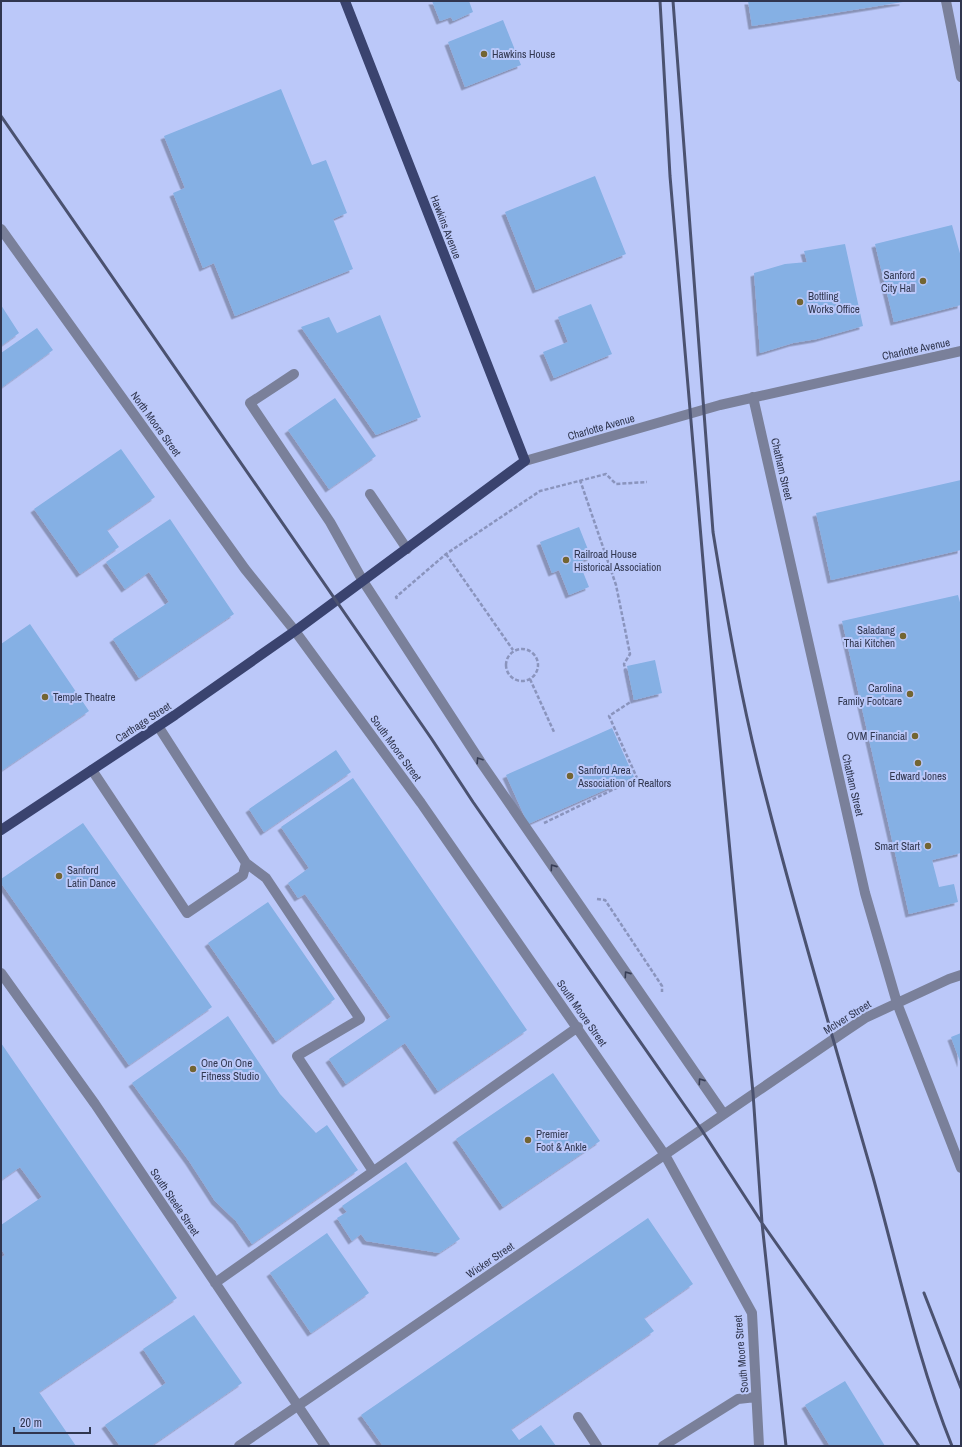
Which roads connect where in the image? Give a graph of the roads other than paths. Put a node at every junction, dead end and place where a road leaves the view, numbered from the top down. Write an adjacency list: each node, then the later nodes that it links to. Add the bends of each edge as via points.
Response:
1 (346, 1): 8 (main road, Hawkins Avenue)
2 (946, 1): 3 (street)
3 (961, 77)
4 (1, 229): 12 (street, North Moore Street, via 245,569)
5 (961, 351): 7 (street, Charlotte Avenue)
6 (294, 374): 11 (street, via 250,403 330,522)
7 (753, 397): 8 (street, Charlotte Avenue); 19 (street, Chatham Street, via 865,892)
8 (525, 461): 10 (main road, Charlotte Avenue)
9 (370, 494): 10 (street)
10 (407, 549): 11 (main road, Charlotte Avenue)
11 (363, 582): 12 (main road, Charlotte Avenue); 22 (street, one-way to 11, via 482,764)
12 (295, 631): 13 (main road, Carthage Street); 20 (street, South Moore Street, via 421,803)
13 (158, 726): 14 (main road, Carthage Street); 16 (street)
14 (92, 770): 15 (main road, Carthage Street); 16 (street, via 187,913 244,875)
15 (1, 830)
16 (246, 863): 25 (street, via 266,878 360,1019 298,1056)
17 (1, 973): 26 (street, South Steele Street, via 95,1104)
18 (961, 975): 19 (street, McIver Street)
19 (897, 1003): 21 (street, McIver Street, via 865,1018); 24 (street, Chatham Street)
20 (578, 1027): 23 (street, South Moore Street); 25 (street)
21 (753, 1094): 22 (street, Wicker Street)
22 (723, 1113): 23 (street, Wicker Street)
23 (665, 1155): 27 (street, South Moore Street, via 752,1313); 28 (street, Wicker Street)
24 (961, 1168)
25 (373, 1171): 26 (street)
26 (215, 1283): 28 (street, South Steele Street)
27 (756, 1397): 33 (street, via 738,1399); 34 (street, South Moore Street)
28 (298, 1405): 30 (street, Wicker Street); 31 (street, South Steele Street)
29 (578, 1417): 32 (street)
30 (239, 1446)
31 (325, 1446)
32 (597, 1446)
33 (663, 1446)
34 (759, 1446)

